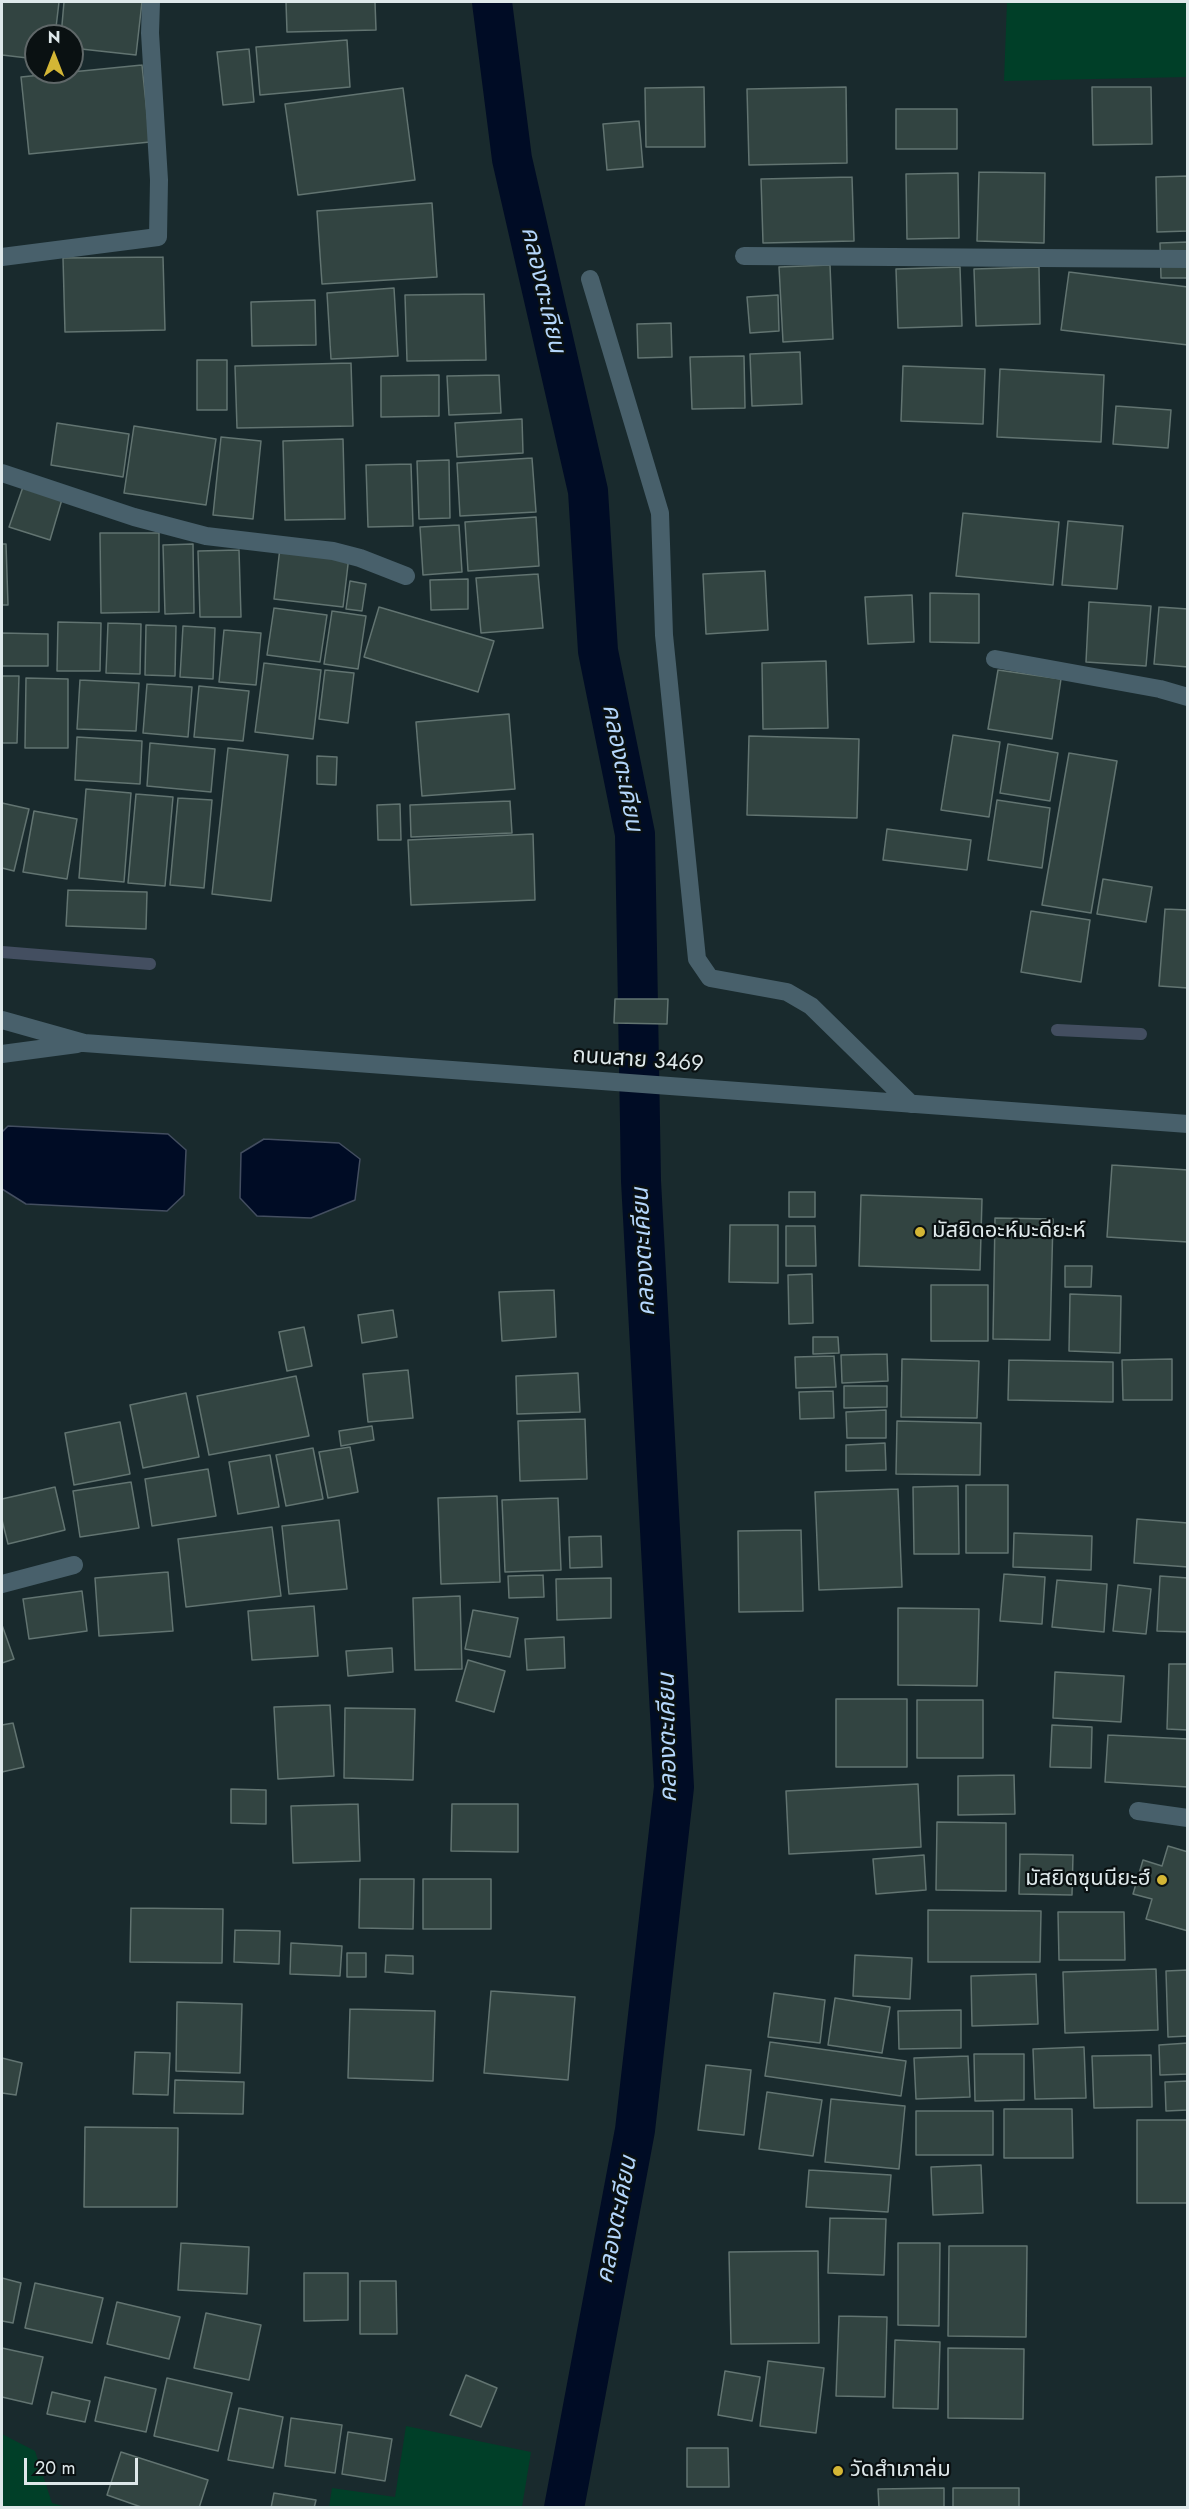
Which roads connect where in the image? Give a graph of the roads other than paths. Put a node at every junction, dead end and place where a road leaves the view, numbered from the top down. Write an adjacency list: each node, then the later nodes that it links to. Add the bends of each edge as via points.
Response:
1 (151, 2): 3 (street, via 158,237)
2 (744, 256): 4 (street)
3 (2, 257)
4 (1188, 259)
5 (590, 279): 13 (street, via 660,513 664,635 697,959 710,978 788,992 811,1006)
6 (2, 473): 7 (street, via 134,517 206,536 333,551)
7 (406, 576)
8 (995, 659): 9 (street, via 1160,688)
9 (1188, 697)
10 (2, 1020): 11 (street, ถนนสาย 3469)
11 (84, 1042): 12 (street, ถนนสาย 3469); 13 (street, ถนนสาย 3469)
12 (2, 1054)
13 (910, 1104): 14 (street, ถนนสาย 3469)
14 (1188, 1124)
15 (74, 1564): 16 (street)
16 (2, 1584)
17 (1138, 1811): 18 (street)
18 (1188, 1818)

